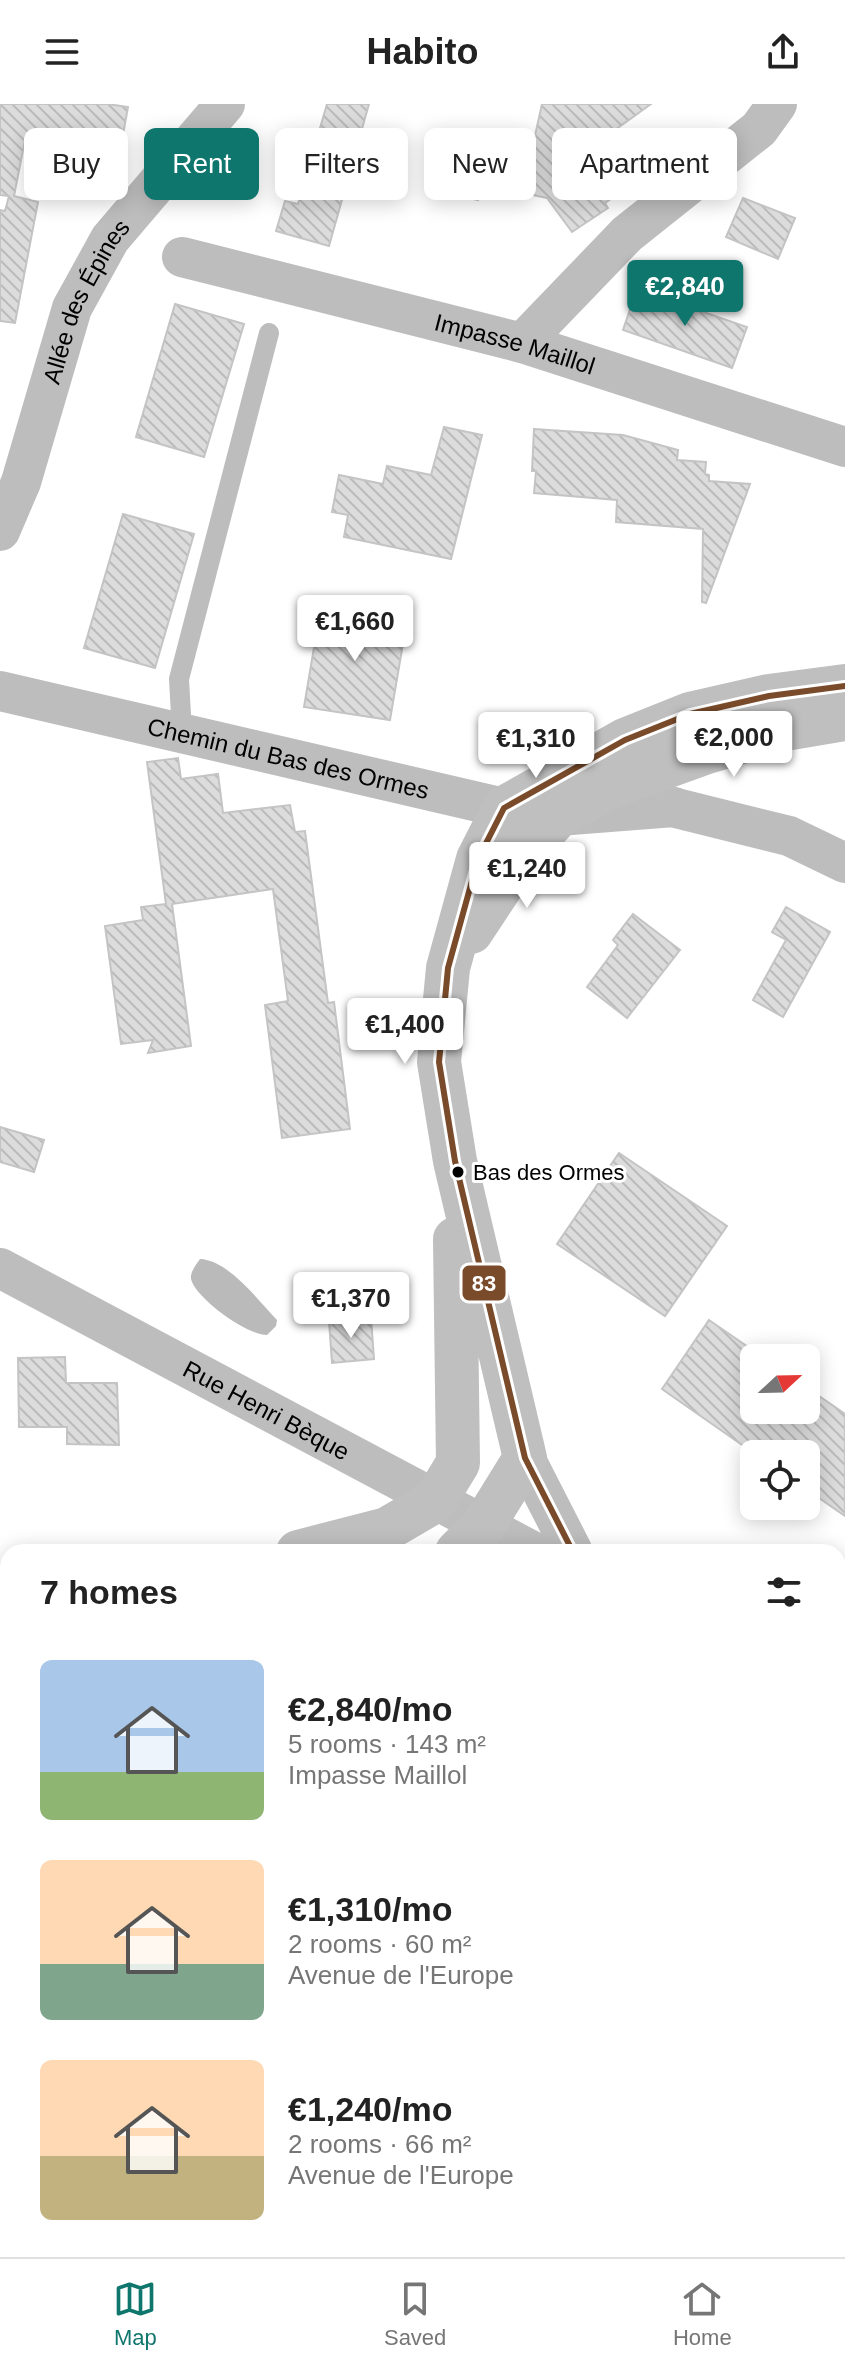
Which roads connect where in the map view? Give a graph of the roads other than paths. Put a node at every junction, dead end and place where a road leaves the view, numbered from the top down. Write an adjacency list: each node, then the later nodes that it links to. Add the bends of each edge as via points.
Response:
1 (225, 104): 7 (street, Allée des Épines, via 110,239 72,308 21,482)
2 (777, 104): 5 (street, via 759,129 627,234)
3 (182, 257): 5 (street, Impasse Maillol)
4 (269, 333): 12 (lane, via 179,679)
5 (522, 343): 6 (street, Impasse Maillol)
6 (845, 447)
7 (0, 531)
8 (845, 686): 11 (street, via 769,696)
9 (0, 691): 12 (street, Chemin du Bas des Ormes)
10 (845, 719): 13 (street, via 785,729)
11 (660, 725): 13 (street, via 609,762); 15 (street)
12 (182, 733): 15 (street, Chemin du Bas des Ormes)
13 (610, 787): 14 (street, Chemin du Bas des Ormes); 16 (street)
14 (674, 807): 16 (street, Chemin du Bas des Ormes); 17 (street, Chemin du Bas des Ormes, via 789,836)
15 (504, 808): 16 (street, Chemin du Bas des Ormes); 18 (street, via 478,859)
16 (558, 816): 18 (street, via 516,864)
17 (845, 863)
18 (448, 968): 19 (street, via 439,1062)
19 (455, 1161): 21 (street); 22 (street, via 458,1463)
20 (0, 1268): 22 (street, Rue Henri Bèque)
21 (525, 1458): 23 (street); 26 (street)
22 (435, 1501): 23 (street, Rue Henri Bèque); 24 (street, via 387,1529)
23 (470, 1539): 25 (street, Rue Henri Bèque)
24 (329, 1544)
25 (495, 1544)
26 (569, 1544)

